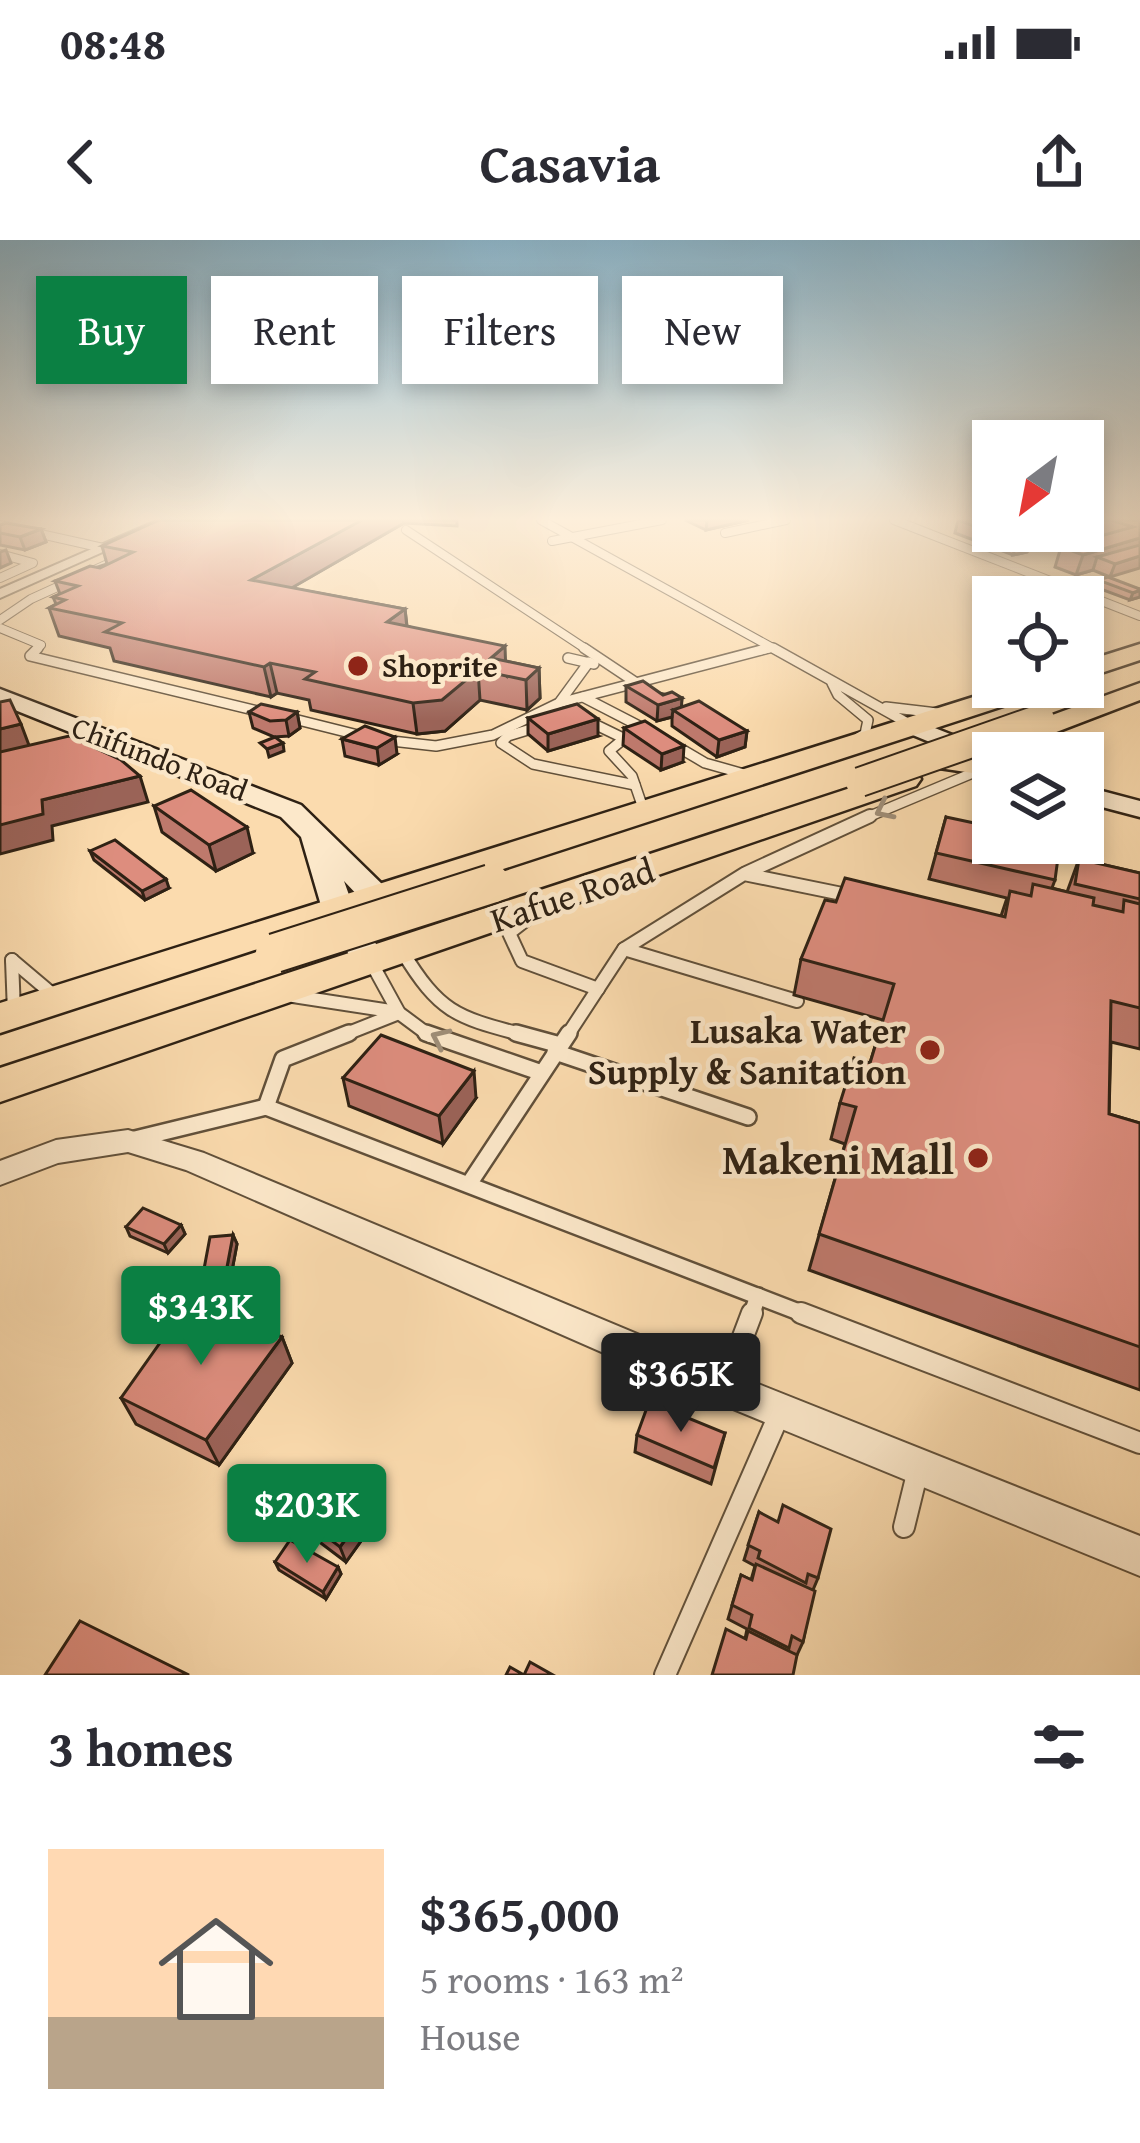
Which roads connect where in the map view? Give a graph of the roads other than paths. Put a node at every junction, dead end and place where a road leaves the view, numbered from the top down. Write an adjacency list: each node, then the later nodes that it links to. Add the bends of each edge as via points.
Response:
1 (57, 587): 12 (lane)
2 (489, 587): 15 (lane)
3 (662, 587): 5 (lane)
4 (1066, 587): 10 (lane)
5 (668, 590): 6 (lane); 7 (lane)
6 (651, 595)
7 (692, 603): 8 (lane); 9 (lane)
8 (674, 607)
9 (715, 616): 11 (lane); 13 (lane)
10 (1140, 616)
11 (699, 621)
12 (0, 624): 25 (lane, via 41,645 30,656 416,746 494,735)
13 (772, 647): 20 (lane); 21 (lane)
14 (1140, 652): 16 (main road)
15 (590, 657): 21 (lane); 25 (lane)
16 (1104, 664)
17 (1140, 664): 18 (main road, Kafue Road)
18 (1104, 678)
19 (1140, 679): 29 (main road, Kafue Road)
20 (830, 680): 26 (lane); 36 (lane, via 868,720)
21 (635, 682): 24 (lane)
22 (1140, 691): 29 (main road, Kafue Road)
23 (0, 696): 42 (street, Chifundo Road, via 100,743 260,796)
24 (582, 696): 25 (lane); 32 (lane)
25 (560, 703)
26 (873, 705): 27 (lane); 31 (lane)
27 (962, 710): 29 (main road, Kafue Road); 31 (main road, Kafue Road)
28 (574, 716): 33 (lane)
29 (1027, 721): 36 (main road, Kafue Road, bridge)
30 (552, 722): 39 (lane, via 501,743 533,764)
31 (912, 726): 34 (street); 36 (main road, Kafue Road)
32 (645, 729): 33 (lane); 38 (lane, via 704,763)
33 (623, 738): 39 (lane, via 609,751)
34 (972, 758)
35 (972, 766): 45 (main road, Kafue Road)
36 (846, 768): 38 (main road, Kafue Road); 50 (main road, Kafue Road)
37 (972, 773): 43 (lane, one-way to 43)
38 (752, 777): 39 (main road, Kafue Road)
39 (640, 798): 44 (main road, Kafue Road)
40 (1104, 799): 41 (street)
41 (1140, 808)
42 (313, 832): 44 (street, Chifundo Road); 47 (street)
43 (744, 874): 46 (lane); 48 (lane)
44 (376, 896): 47 (main road, Kafue Road); 49 (street, Chifundo Road)
45 (552, 900): 49 (main road, Kafue Road); 51 (lane, via 509,933 522,961)
46 (871, 900)
47 (338, 909): 49 (street); 54 (main road, Kafue Road, via 58,999)
48 (624, 950): 51 (lane); 52 (lane)
49 (385, 955): 50 (main road, Kafue Road); 53 (lane); 55 (lane, via 458,1017)
50 (276, 971): 53 (lane); 54 (main road, Kafue Road); 56 (main road, Kafue Road); 58 (main road, Kafue Road)
51 (598, 989): 55 (lane)
52 (797, 1001)
53 (399, 1013): 57 (lane, one-way to 53, via 436,1040); 59 (lane, via 284,1059)
54 (5, 1024)
55 (558, 1049): 57 (lane); 60 (lane)
56 (0, 1062)
57 (542, 1072): 63 (lane)
58 (0, 1085)
59 (266, 1107): 61 (lane); 63 (lane)
60 (748, 1118)
61 (128, 1141): 62 (street, via 56,1152); 65 (street)
62 (0, 1173)
63 (470, 1184): 64 (lane)
64 (758, 1295): 65 (lane); 67 (lane)
65 (724, 1388): 66 (street)
66 (782, 1409): 68 (street); 71 (lane)
67 (1140, 1443)
68 (919, 1466): 69 (lane); 70 (street)
69 (904, 1527)
70 (1140, 1556)
71 (665, 1675)

